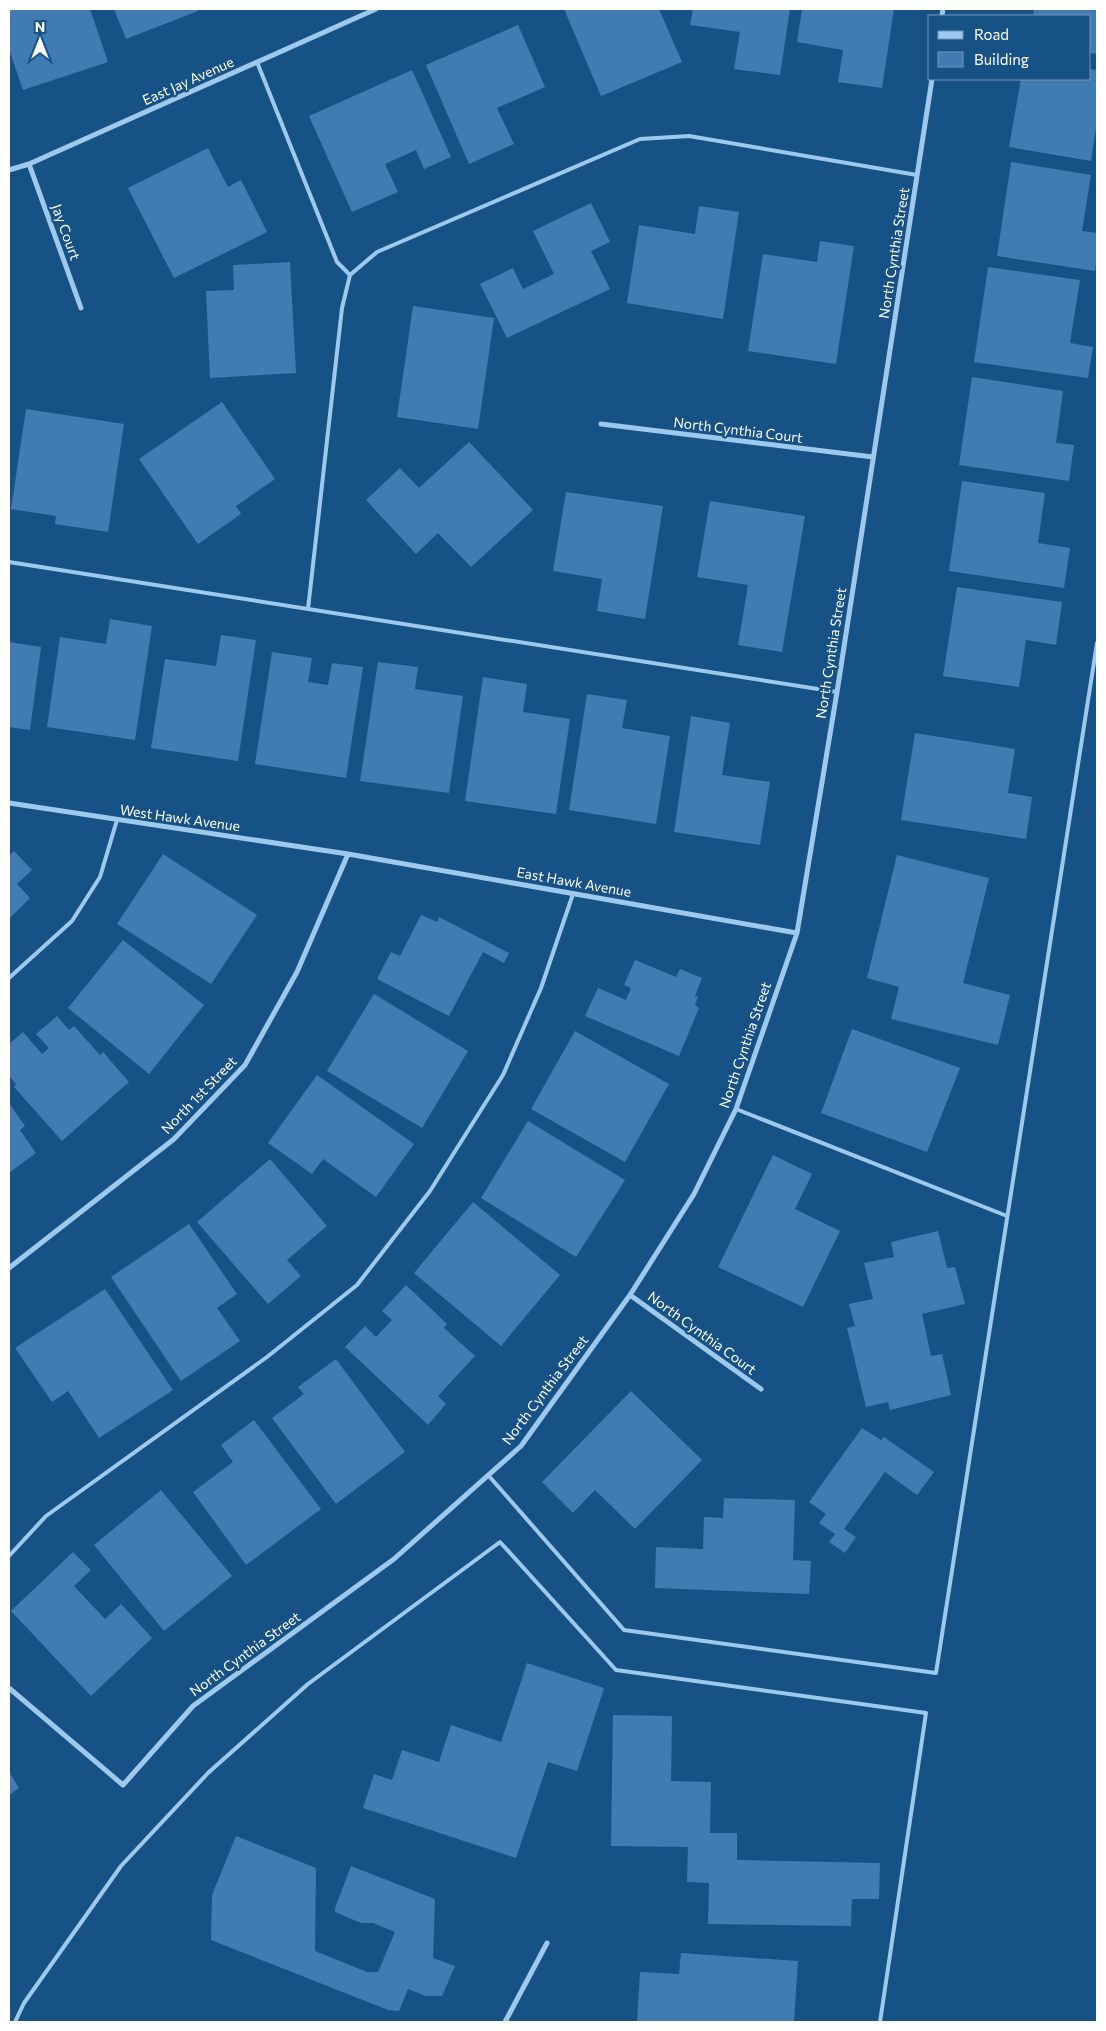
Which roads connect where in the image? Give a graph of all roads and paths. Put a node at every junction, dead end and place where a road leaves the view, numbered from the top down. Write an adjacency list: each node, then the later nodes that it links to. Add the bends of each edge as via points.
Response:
1 (376, 9): 2 (street, East Jay Avenue)
2 (257, 62): 4 (street, East Jay Avenue); 7 (lane, via 337,262)
3 (932, 80): 6 (street, North Cynthia Street)
4 (29, 164): 5 (street, East Jay Avenue); 8 (street, Jay Court)
5 (9, 170)
6 (917, 175): 7 (lane, via 689,136 640,138 377,252); 10 (street, North Cynthia Street)
7 (350, 275): 12 (lane, via 342,308)
8 (81, 308)
9 (601, 424): 10 (street, North Cynthia Court)
10 (873, 457): 14 (street, North Cynthia Street)
11 (9, 562): 12 (lane)
12 (308, 609): 14 (lane)
13 (1097, 643): 22 (lane)
14 (837, 692): 19 (street, North Cynthia Street)
15 (9, 804): 16 (street, West Hawk Avenue)
16 (117, 820): 17 (street, West Hawk Avenue); 20 (lane, via 100,877 72,921)
17 (348, 854): 18 (street, East Hawk Avenue); 23 (street, North 1st Street, via 297,972 246,1065 174,1139)
18 (573, 894): 19 (street, East Hawk Avenue); 27 (lane, via 541,988 503,1075 430,1191 357,1285 267,1357 46,1516)
19 (797, 933): 21 (street, North Cynthia Street)
20 (9, 978)
21 (736, 1109): 22 (lane); 24 (street, North Cynthia Street, via 694,1194)
22 (1007, 1216): 26 (lane, via 936,1673 624,1630)
23 (9, 1268)
24 (630, 1295): 25 (street, North Cynthia Court); 26 (street, North Cynthia Street, via 521,1446)
25 (761, 1389)
26 (488, 1476): 28 (street, North Cynthia Street, via 394,1559 193,1706 123,1785)
27 (9, 1556)
28 (9, 1688)
29 (547, 1943): 31 (street)
30 (15, 2022): 32 (lane, via 24,2003 121,1866 208,1774 308,1684 500,1542 616,1670 926,1712)
31 (505, 2022)
32 (880, 2022)

